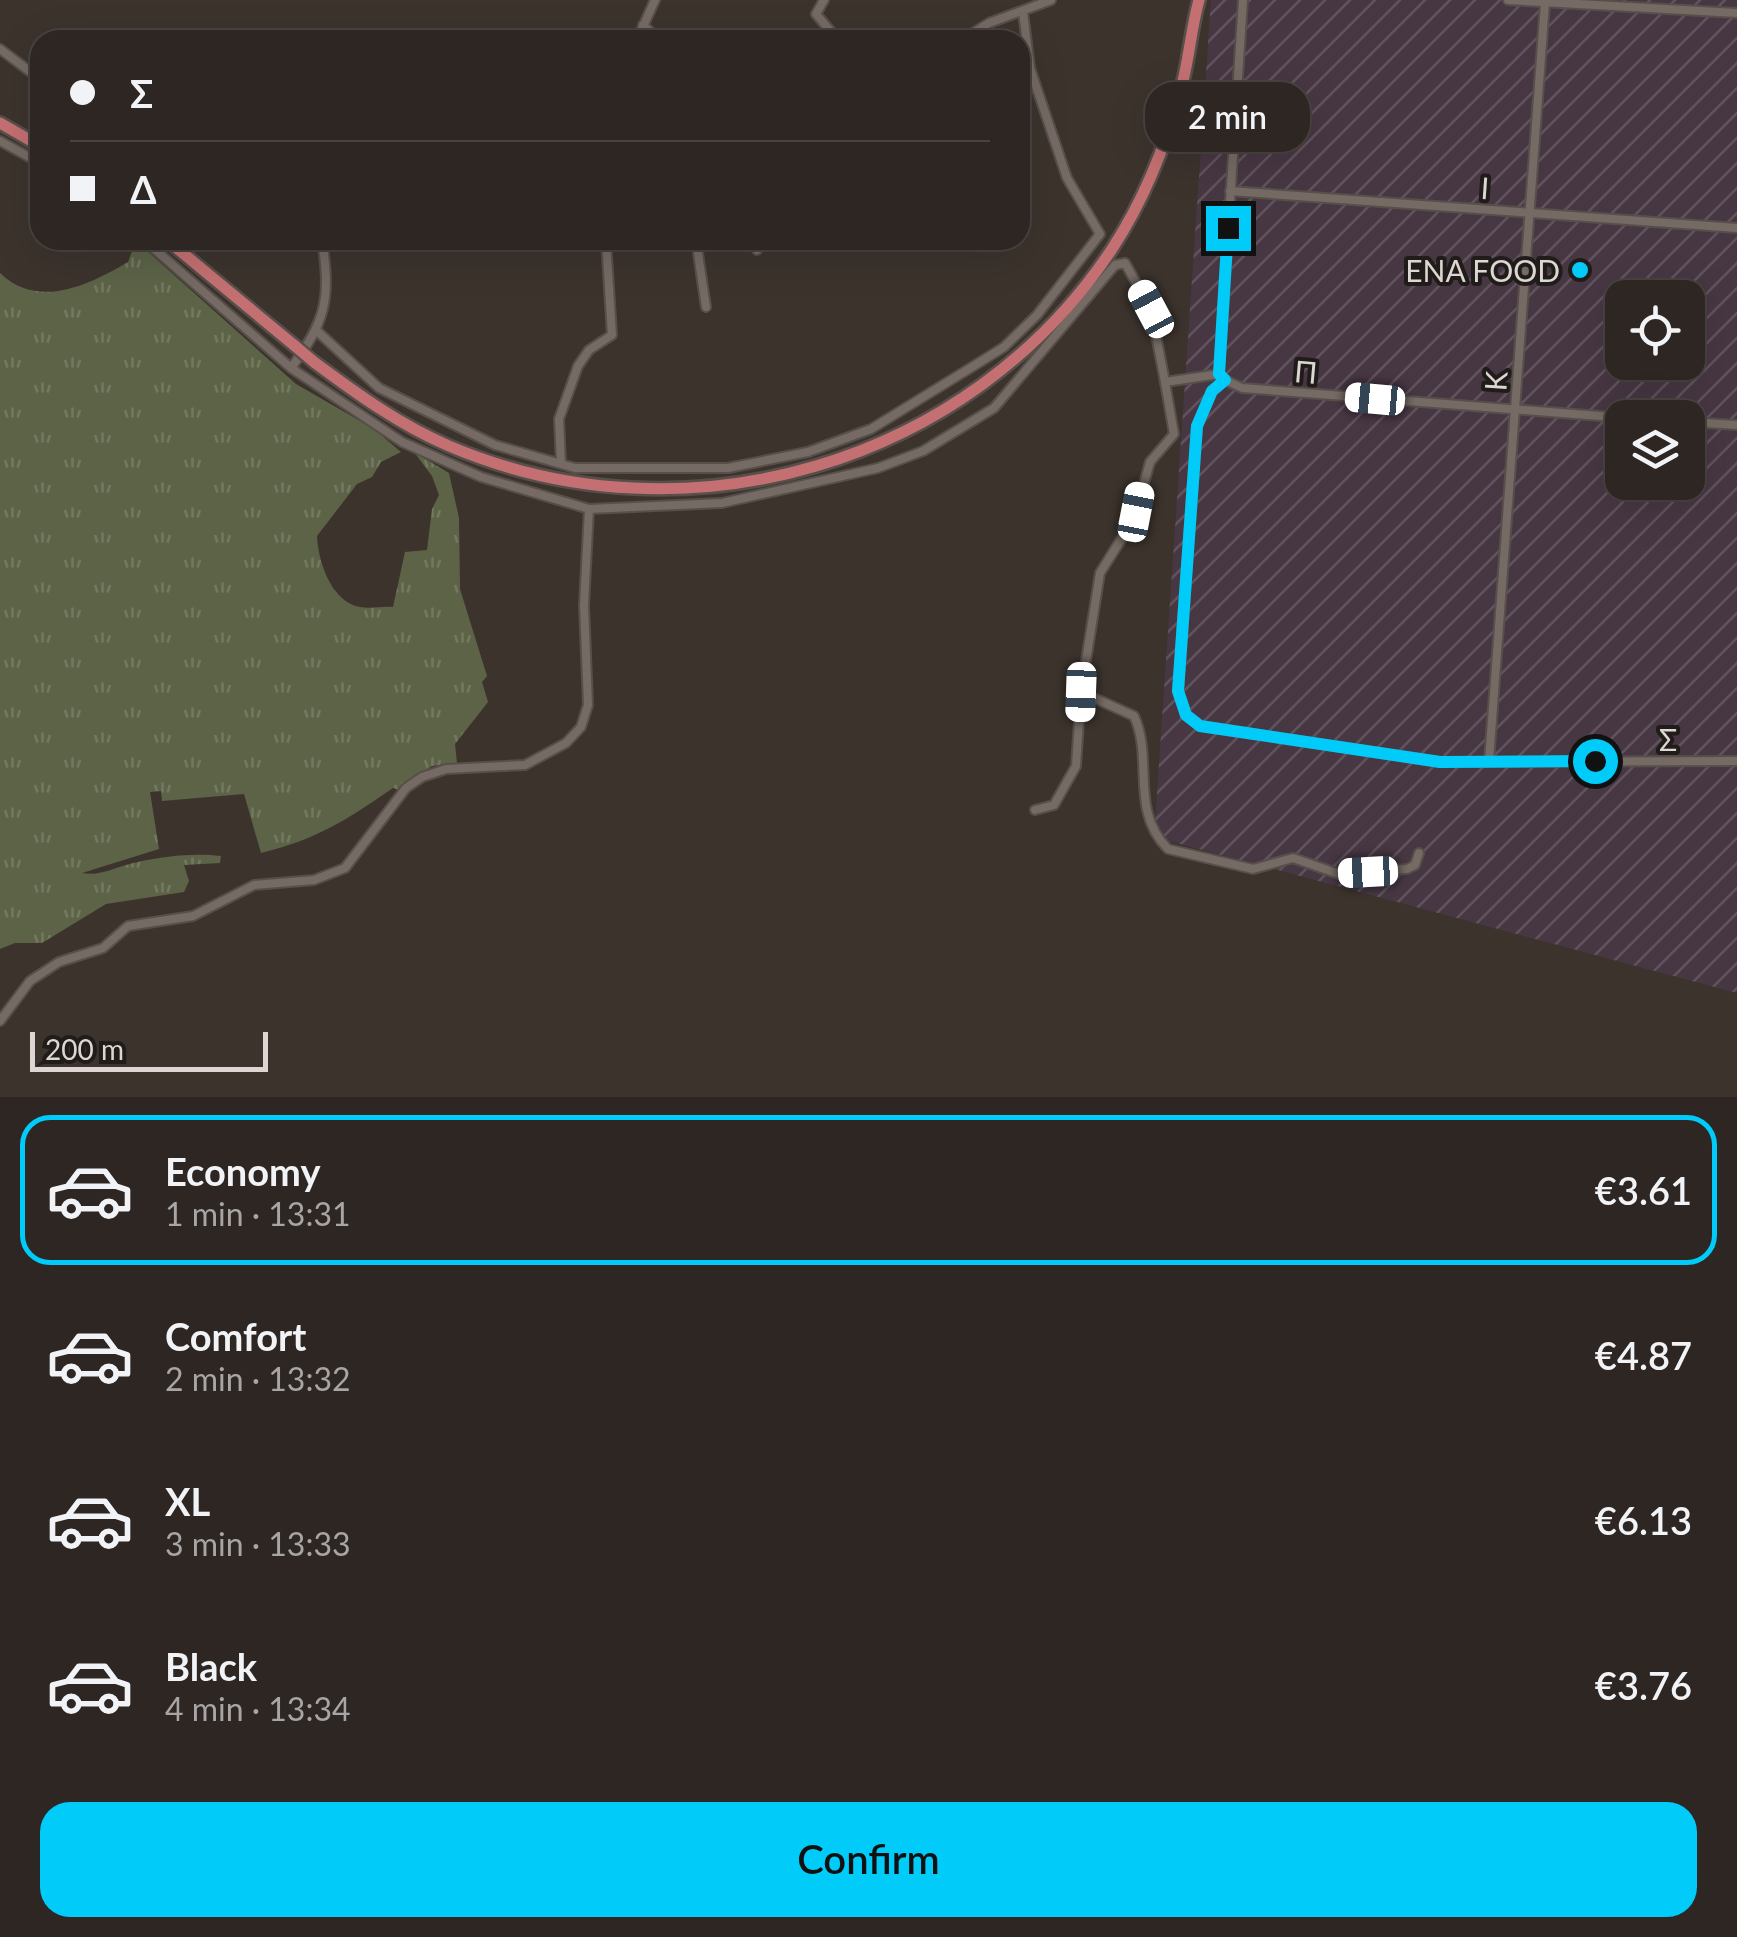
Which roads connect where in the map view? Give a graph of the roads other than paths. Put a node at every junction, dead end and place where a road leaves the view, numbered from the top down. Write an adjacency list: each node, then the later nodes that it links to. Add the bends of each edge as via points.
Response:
1 (655, 0): 12 (street)
2 (824, 0): 15 (street, via 816,14)
3 (1050, 0): 8 (street)
4 (1196, 0): 29 (main road, bridge, via 1181,89 1156,165 1081,293 1048,330 939,414 856,456 800,473 727,485 628,489 522,470 448,446 314,362)
5 (1243, 0): 25 (street)
6 (1508, 0): 9 (street)
7 (1734, 0): 11 (street)
8 (1037, 3): 10 (street)
9 (1545, 3): 11 (street); 26 (street, Κ)
10 (1023, 12): 16 (street); 17 (street)
11 (1737, 13)
12 (644, 26): 13 (street); 14 (street)
13 (642, 30)
14 (648, 30)
15 (830, 30)
16 (978, 30)
17 (1025, 30)
18 (0, 49): 20 (street)
19 (1030, 68): 42 (street, via 1067,178 1100,234 1004,347 870,429 808,452 728,468 585,469)
20 (30, 72)
21 (0, 123): 22 (main road)
22 (30, 140)
23 (0, 141): 24 (street)
24 (30, 158)
25 (1230, 191): 26 (street, Ι); 36 (street)
26 (1529, 212): 27 (street, Ι); 38 (street, Κ)
27 (1737, 228)
28 (155, 250): 35 (street)
29 (179, 250)
30 (323, 250): 34 (street, via 328,292)
31 (607, 250): 42 (street, via 612,335 578,366 560,419)
32 (698, 250): 33 (street)
33 (706, 306)
34 (317, 332): 35 (street); 42 (street, via 353,367 416,409 495,445)
35 (291, 368): 43 (street, via 445,463)
36 (1222, 377): 37 (street); 38 (street, Π, via 1242,388); 45 (street, Σ, via 1197,426 1178,691 1186,715 1200,726 1440,762)
37 (1165, 382): 43 (street, via 1151,309 1130,265 1120,264 994,408 923,451 878,468 722,503); 44 (street, via 1174,434 1150,462 1134,519 1100,573)
38 (1516, 410): 39 (street, Π); 45 (street, Κ)
39 (1605, 417)
40 (1705, 423): 41 (street)
41 (1737, 425)
42 (561, 463)
43 (589, 509): 49 (street, via 588,705 566,743 524,765 446,768 422,777 406,788 345,868 314,880 254,885 193,916 128,926 103,948 59,962 30,981)
44 (1081, 692): 47 (street, via 1070,784 1054,805); 48 (street, via 1134,716 1144,806 1168,849 1253,869 1293,858 1339,874 1406,869)
45 (1489, 761): 46 (street, Σ)
46 (1737, 762)
47 (1035, 810)
48 (1419, 853)
49 (0, 1021)

